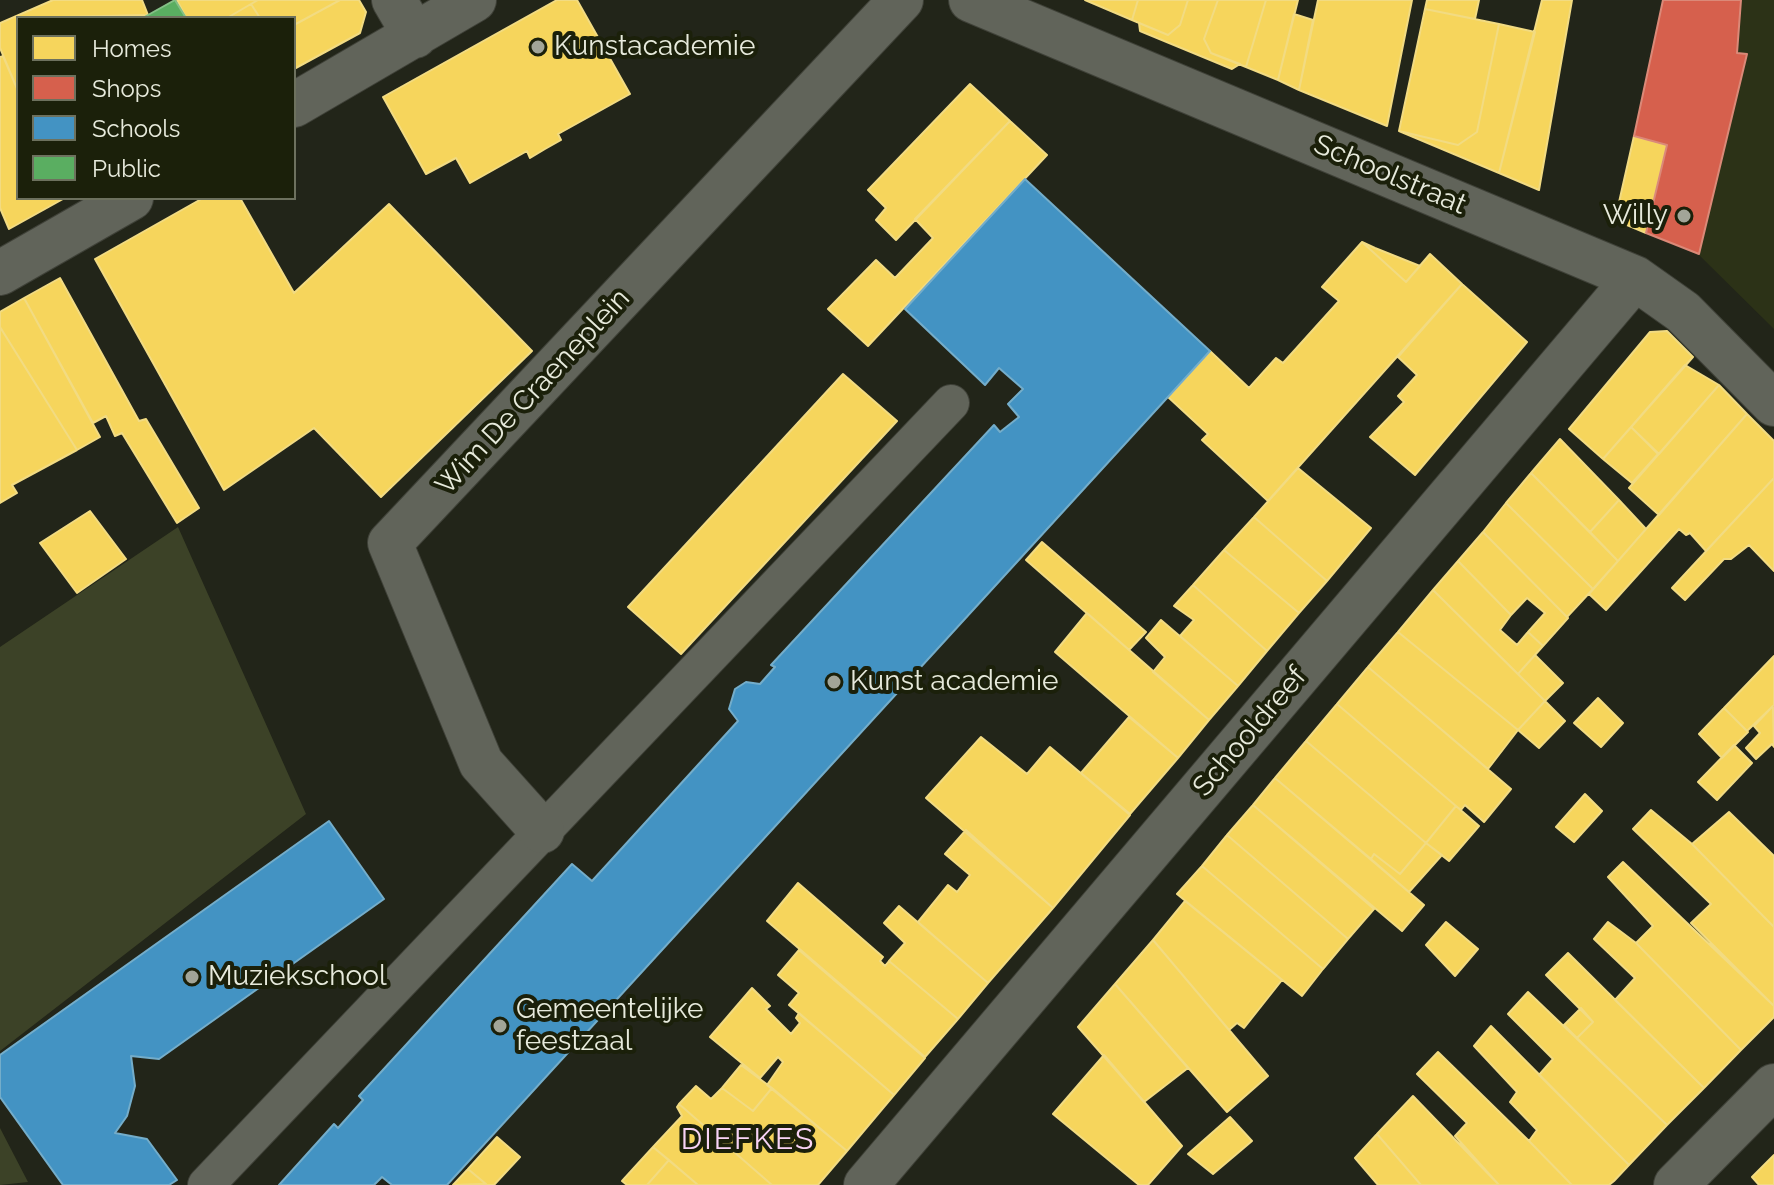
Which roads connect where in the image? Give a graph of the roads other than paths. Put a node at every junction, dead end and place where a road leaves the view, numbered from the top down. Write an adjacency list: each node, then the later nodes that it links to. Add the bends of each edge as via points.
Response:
1 (474, 0): 4 (street)
2 (901, 0): 11 (street, Wim De Craeneplein, via 390,543 481,763)
3 (971, 0): 8 (street, Schoolstraat)
4 (405, 18): 5 (street)
5 (296, 103)
6 (128, 200): 7 (street)
7 (0, 273)
8 (1635, 278): 10 (street, Schoolstraat, via 1683,312); 14 (street, Schooldreef)
9 (951, 403): 11 (lane)
10 (1774, 404)
11 (542, 831): 13 (lane)
12 (1774, 1086): 15 (street)
13 (206, 1185)
14 (866, 1185)
15 (1676, 1185)

